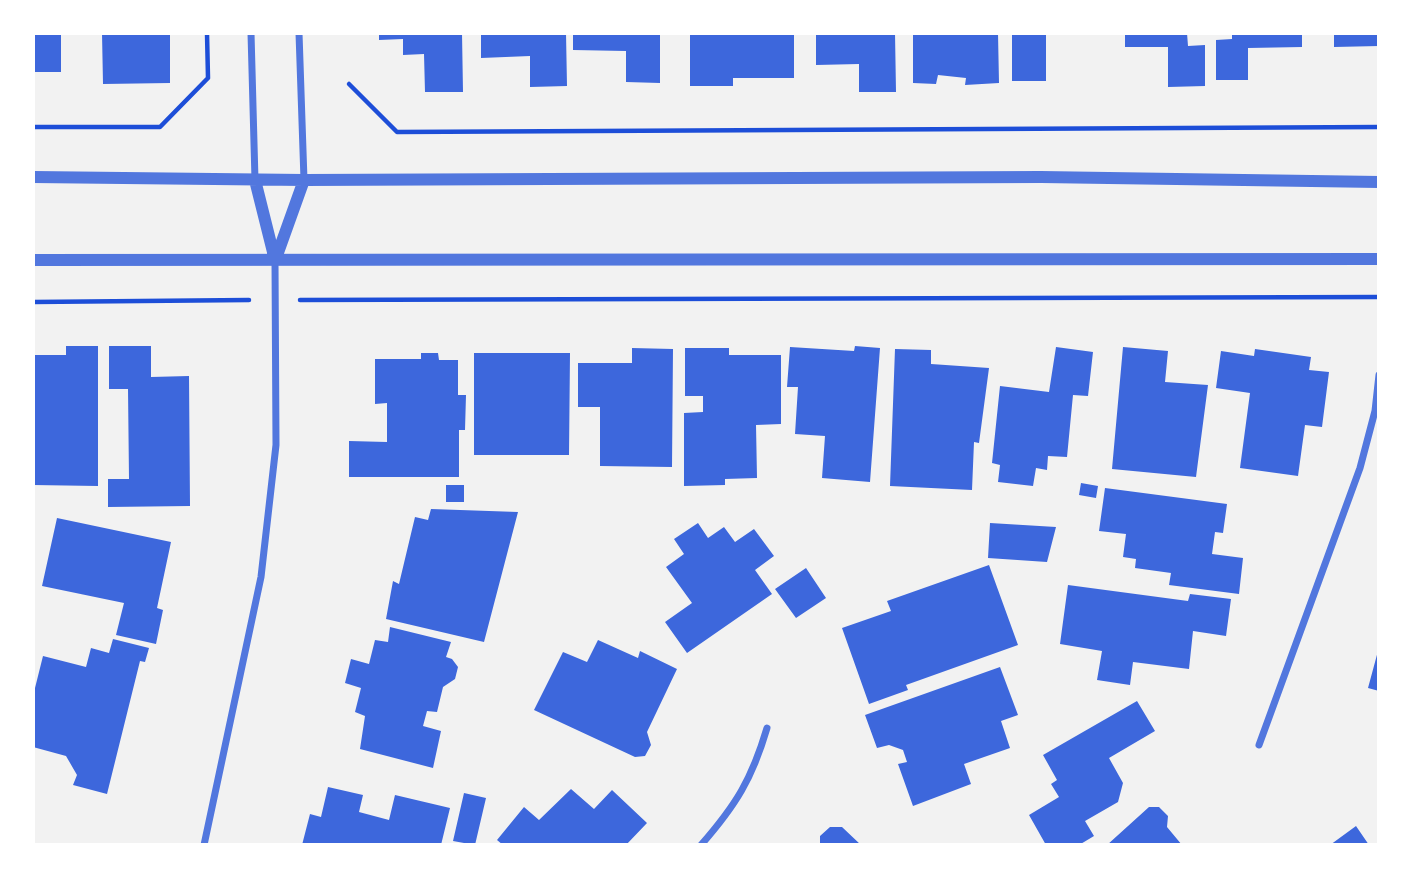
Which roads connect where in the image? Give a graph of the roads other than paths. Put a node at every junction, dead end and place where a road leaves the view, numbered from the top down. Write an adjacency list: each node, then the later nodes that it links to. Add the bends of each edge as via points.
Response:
1 (251, 33): 4 (street)
2 (299, 33): 5 (street)
3 (33, 177): 4 (street)
4 (255, 180): 5 (street); 9 (street)
5 (304, 180): 6 (street, via 1055,177); 9 (street)
6 (1379, 182)
7 (1379, 258): 9 (street)
8 (33, 260): 9 (street)
9 (275, 261): 13 (street, via 276,445 261,577)
10 (1379, 375): 12 (street, via 1360,468)
11 (767, 728): 14 (street, via 757,763 731,810)
12 (1259, 745)
13 (204, 845)
14 (701, 845)

